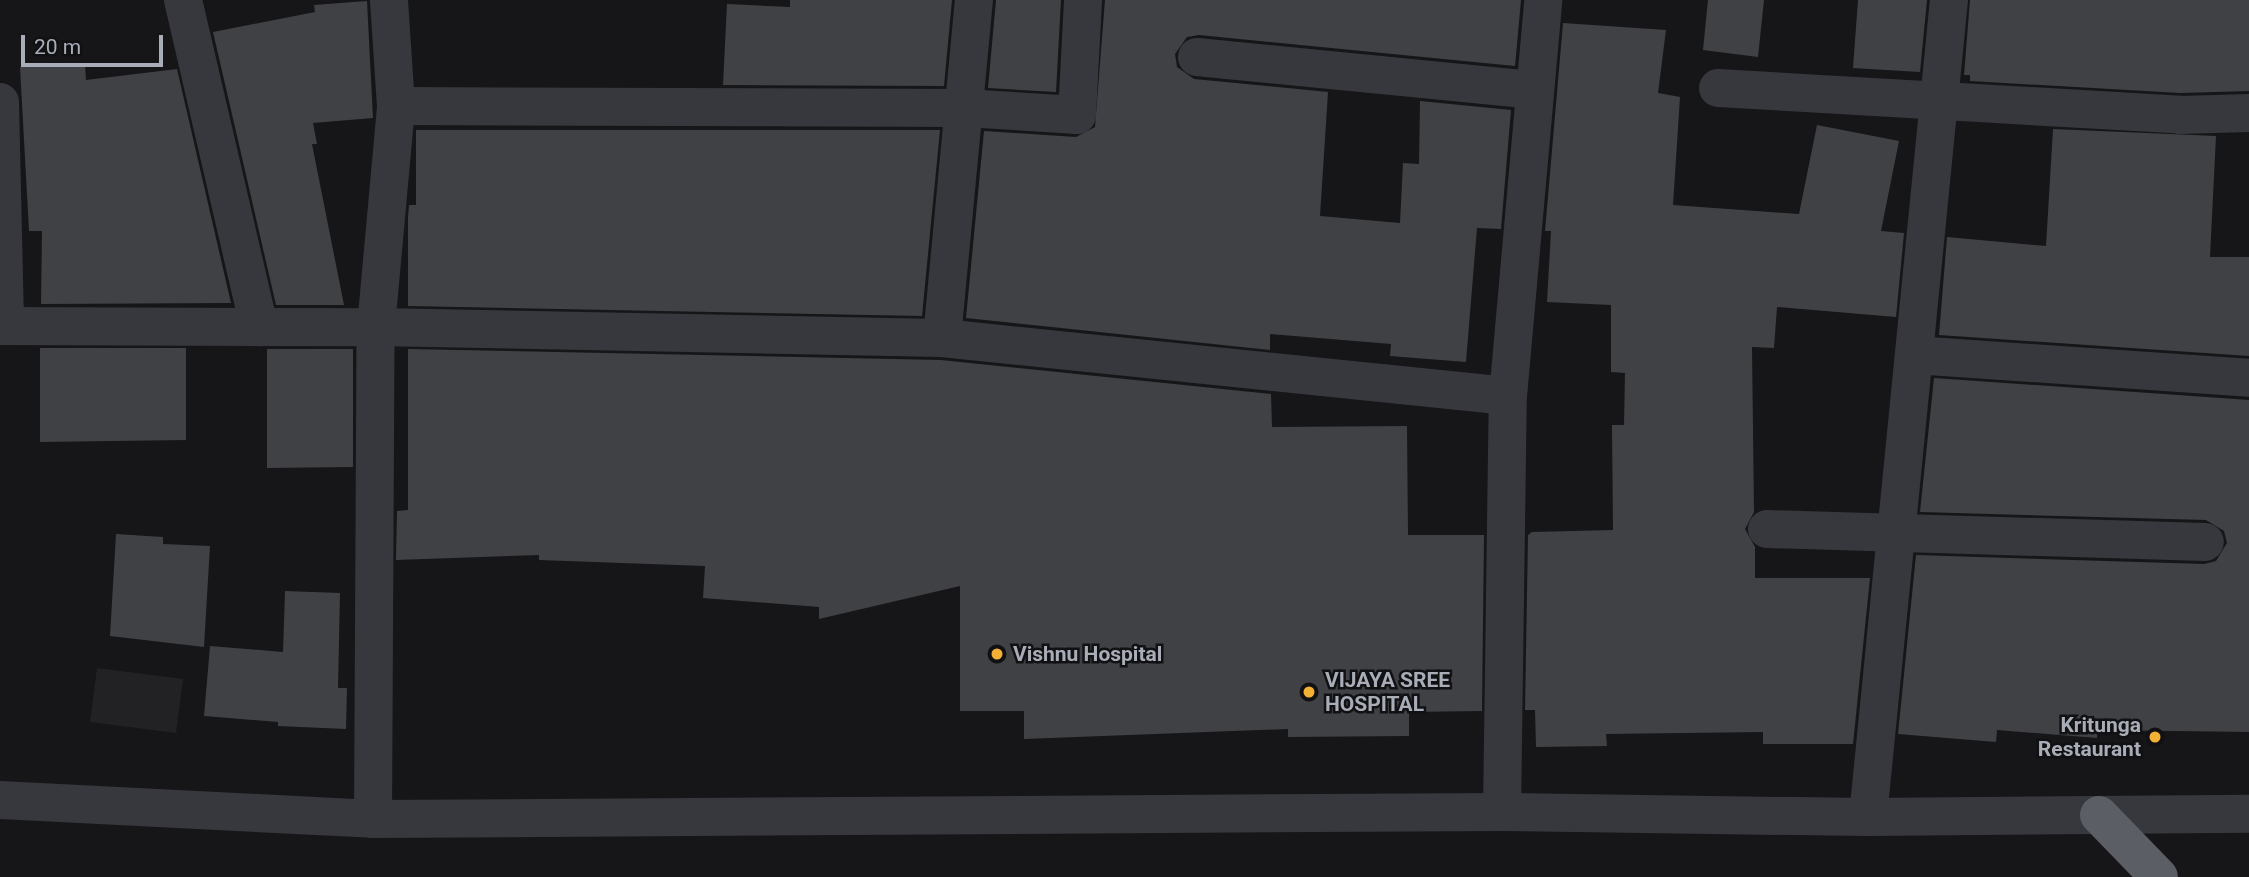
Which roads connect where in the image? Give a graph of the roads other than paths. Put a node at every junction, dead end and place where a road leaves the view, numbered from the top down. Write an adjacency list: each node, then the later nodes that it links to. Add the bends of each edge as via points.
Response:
1 (183, 0): 16 (street)
2 (389, 0): 12 (street)
3 (974, 0): 13 (street)
4 (1083, 0): 13 (street, via 1077,115)
5 (1543, 0): 9 (street)
6 (1948, 0): 11 (street)
7 (1197, 57): 9 (street)
8 (1718, 88): 11 (street)
9 (1533, 90): 21 (street)
10 (0, 102): 15 (street)
11 (1938, 102): 14 (street, via 2180,115); 19 (street)
12 (396, 106): 13 (street); 17 (street)
13 (965, 108): 18 (street)
14 (2249, 113)
15 (3, 326): 16 (street)
16 (259, 327): 17 (street)
17 (376, 327): 18 (street); 30 (street)
18 (942, 338): 21 (street)
19 (1914, 355): 20 (street); 23 (street)
20 (2249, 378)
21 (1508, 396): 26 (street)
22 (1767, 529): 23 (street)
23 (1896, 531): 24 (street); 29 (street)
24 (2205, 542)
25 (0, 800): 30 (street)
26 (1502, 812): 29 (street); 30 (street)
27 (2249, 814): 28 (street)
28 (2099, 816): 29 (street); 31 (highway)
29 (1868, 817)
30 (373, 819)
31 (2159, 877)

